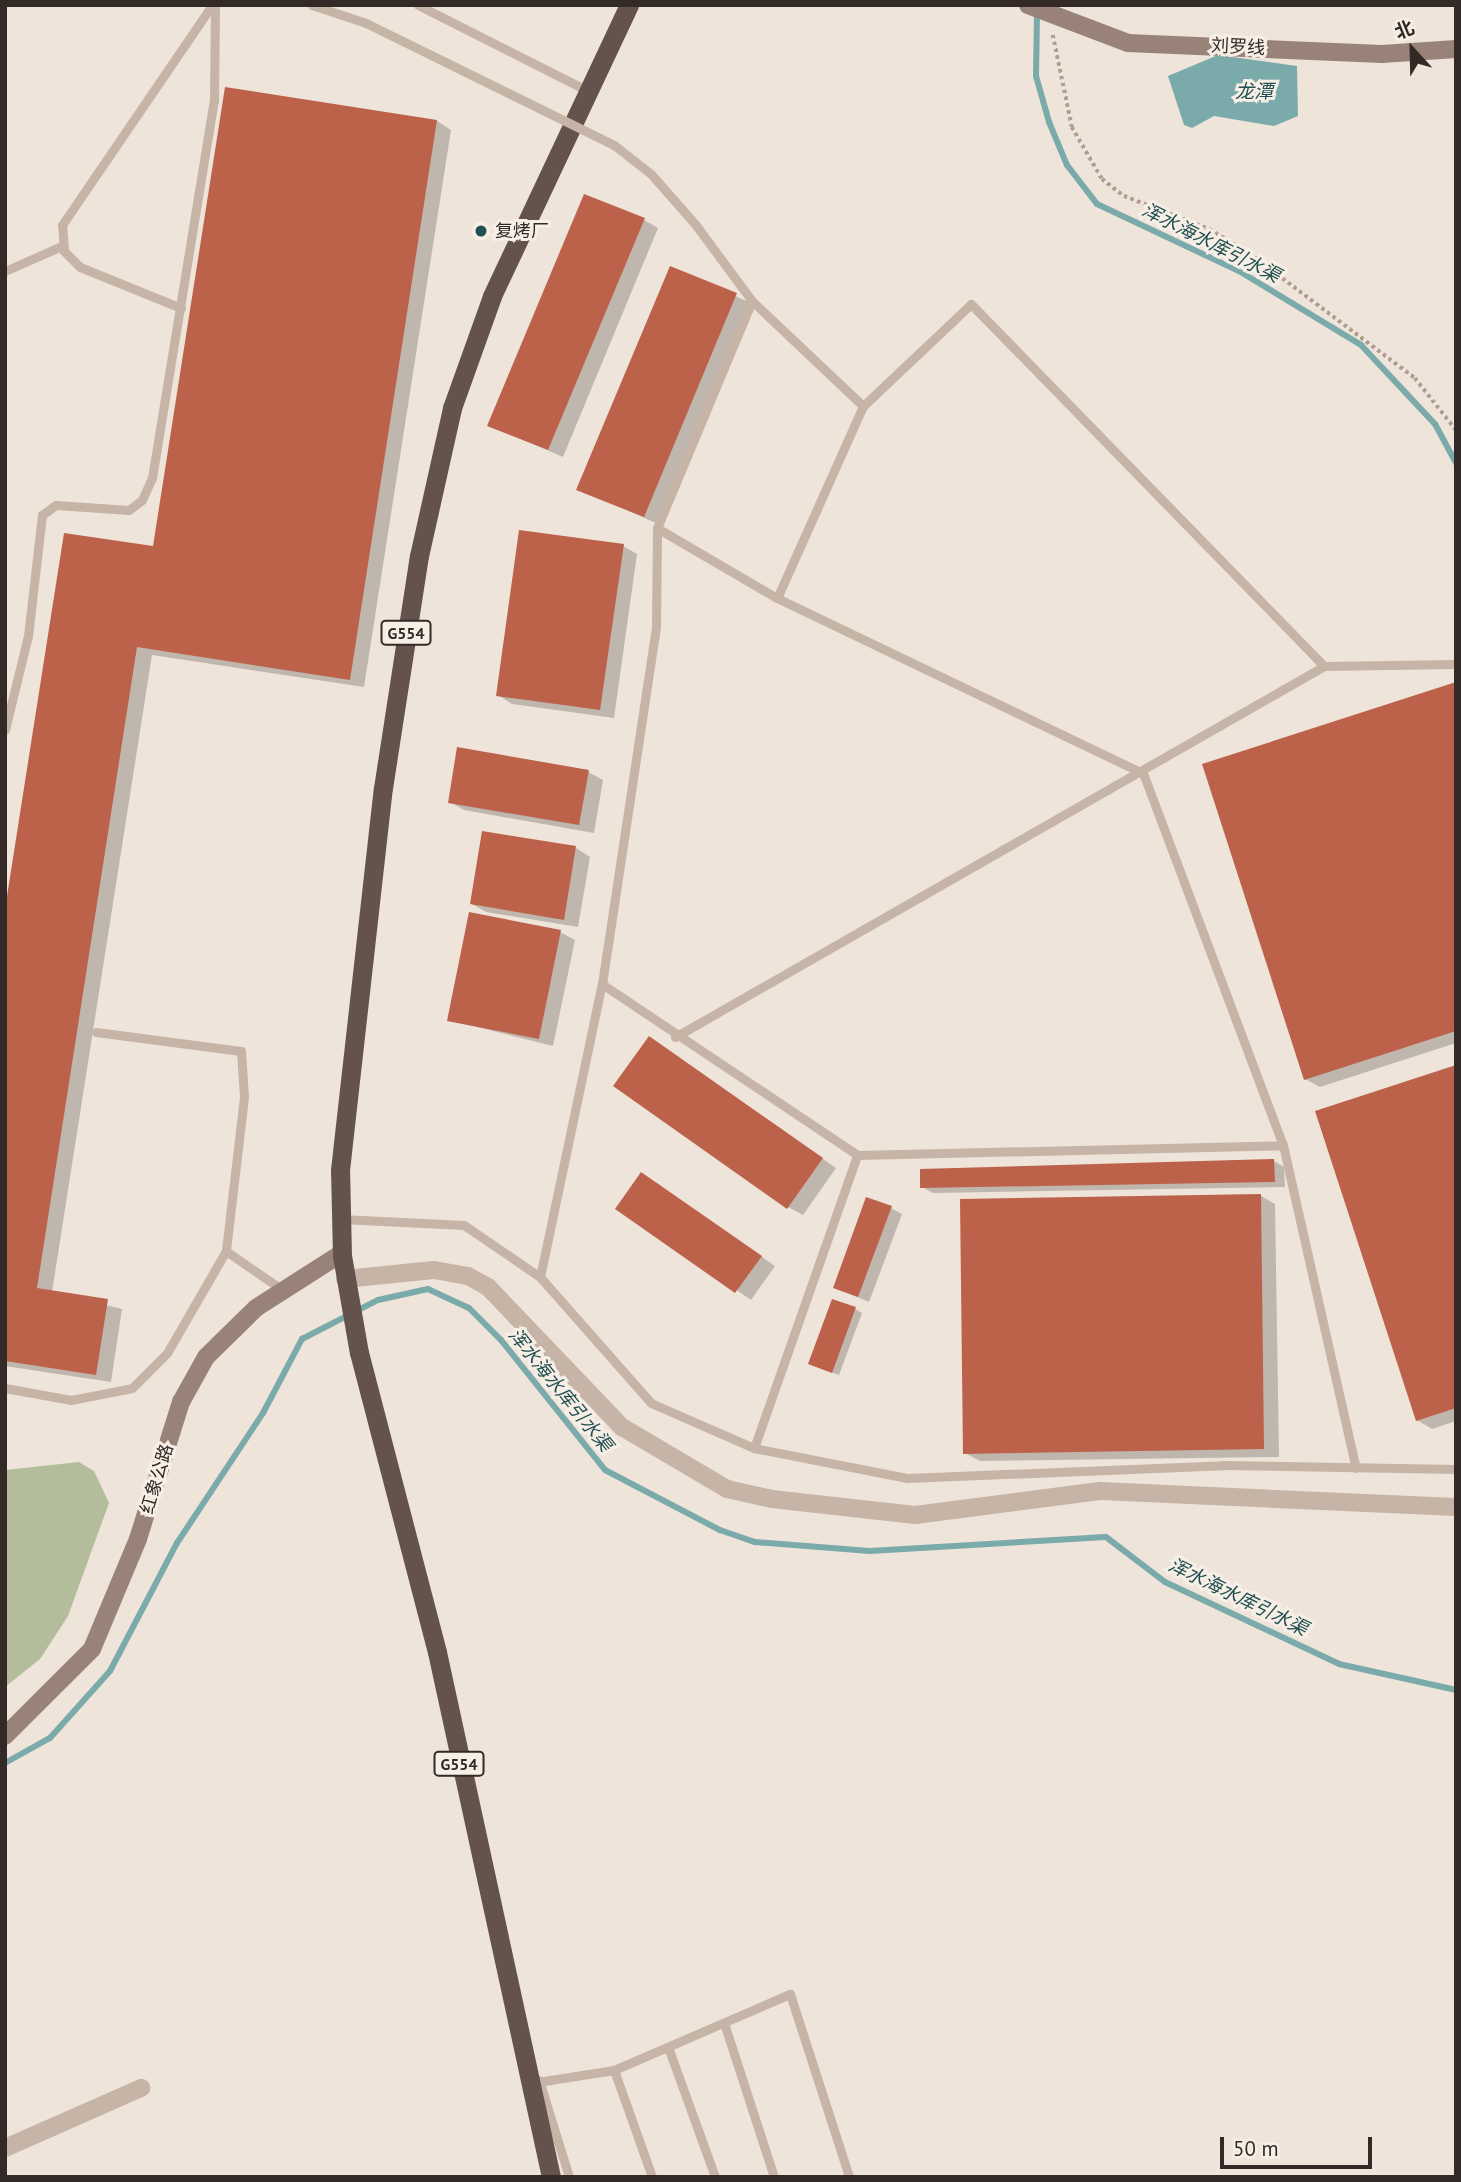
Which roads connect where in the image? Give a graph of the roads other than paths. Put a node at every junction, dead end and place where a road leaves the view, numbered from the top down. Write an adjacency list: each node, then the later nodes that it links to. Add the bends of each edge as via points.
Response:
1 (213, 5): 8 (lane, via 62,225); 11 (lane, via 214,101)
2 (312, 5): 10 (lane, bridge, via 366,23 614,145 651,174)
3 (418, 5): 7 (lane)
4 (629, 5): 7 (highway, G554)
5 (1028, 5): 6 (main road, 刘罗线, via 1050,10 1095,35 1128,43 1382,54)
6 (1456, 49)
7 (588, 91): 24 (highway, G554, via 470,352 435,479 366,907 345,1093)
8 (64, 246): 9 (lane); 11 (lane, via 80,267)
9 (5, 271)
10 (752, 301): 12 (lane); 13 (lane)
11 (181, 308): 17 (lane, via 142,500 120,512 56,505 40,521 28,636)
12 (863, 407): 14 (lane); 16 (lane, via 971,304)
13 (657, 528): 14 (lane); 19 (lane, via 656,626)
14 (777, 598): 18 (lane)
15 (1456, 664): 16 (lane)
16 (1324, 666): 18 (lane)
17 (5, 730)
18 (1143, 773): 21 (lane); 22 (lane)
19 (602, 984): 21 (lane); 27 (lane)
20 (96, 1032): 25 (lane, via 241,1051 244,1097)
21 (675, 1037): 23 (lane)
22 (1283, 1144): 23 (lane); 32 (lane)
23 (857, 1155): 31 (lane)
24 (339, 1219): 26 (highway, G554); 27 (lane, via 464,1225)
25 (226, 1251): 28 (lane); 30 (lane, via 167,1353 132,1388 71,1400)
26 (342, 1252): 28 (main road, 红象公路); 29 (highway, G554)
27 (540, 1277): 31 (lane, via 651,1403)
28 (281, 1289): 35 (main road, 红象公路, via 219,1341 192,1380 92,1649)
29 (347, 1289): 34 (street, via 434,1270 468,1276 488,1287 622,1427 727,1489 772,1499 915,1515 1101,1492); 39 (highway, G554)
30 (5, 1388)
31 (754, 1448): 32 (lane, via 907,1478 1224,1465)
32 (1356, 1468): 33 (lane)
33 (1456, 1469)
34 (1456, 1507)
35 (5, 1736)
36 (724, 2022): 37 (lane); 46 (lane); 47 (lane, via 790,1994)
37 (668, 2047): 38 (lane); 45 (lane)
38 (614, 2070): 39 (lane); 44 (lane)
39 (536, 2079): 42 (highway, G554); 43 (lane)
40 (141, 2088): 41 (street)
41 (5, 2148)
42 (551, 2177)
43 (569, 2177)
44 (652, 2177)
45 (715, 2177)
46 (774, 2177)
47 (849, 2177)

